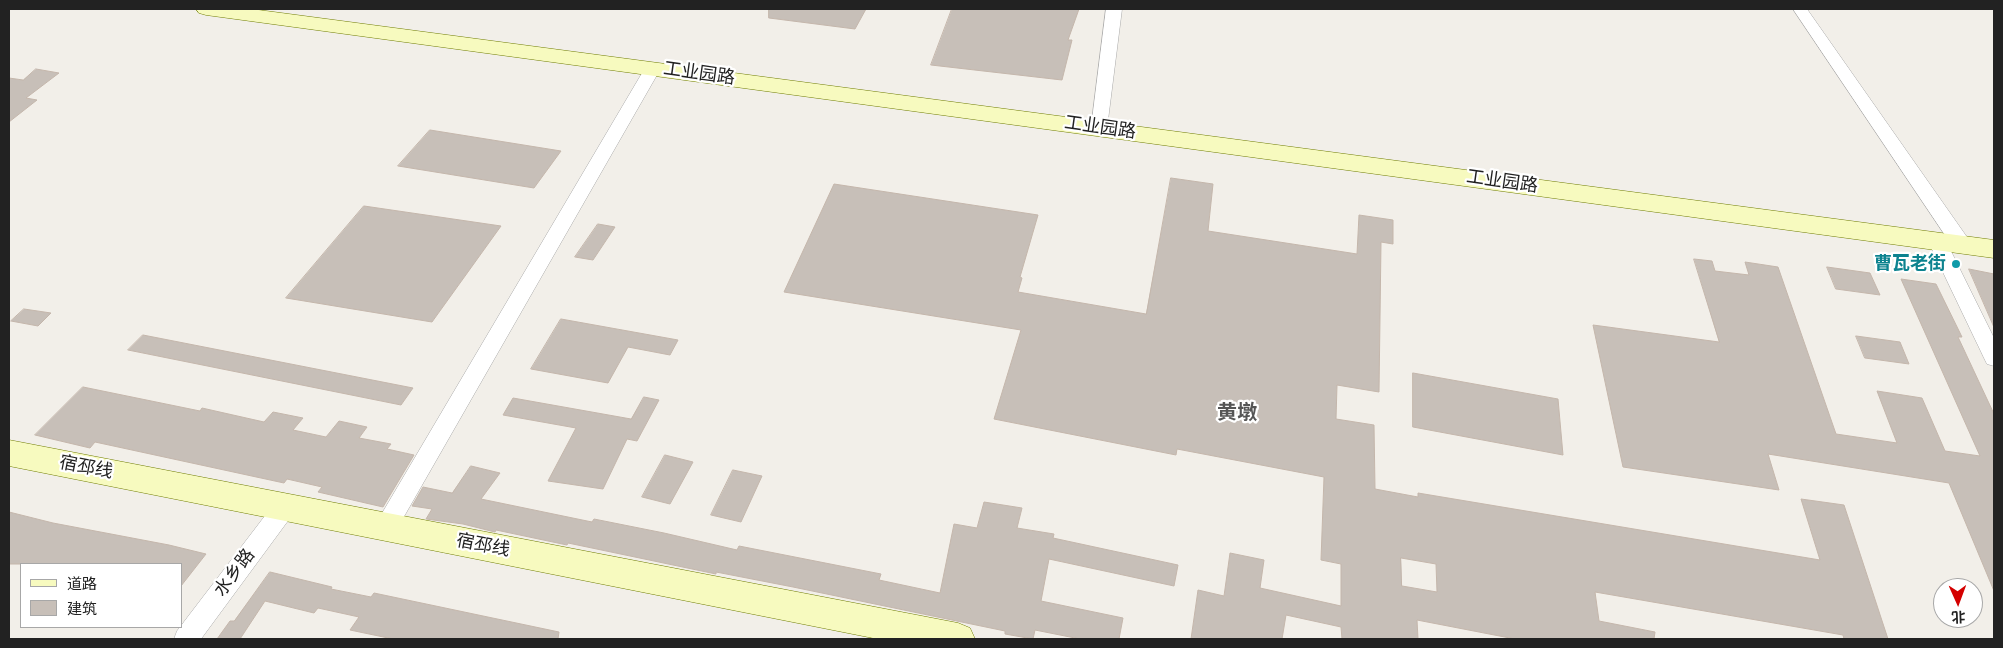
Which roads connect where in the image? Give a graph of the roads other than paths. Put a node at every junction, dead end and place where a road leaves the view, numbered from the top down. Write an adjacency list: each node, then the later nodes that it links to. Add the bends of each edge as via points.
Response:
1 (206, 9): 4 (street, 工业园路)
2 (1114, 9): 5 (street)
3 (1800, 9): 7 (street)
4 (653, 68): 5 (street, 工业园路); 12 (street)
5 (1099, 128): 6 (street, 工业园路)
6 (1937, 241): 7 (street, 工业园路); 9 (street)
7 (1962, 245): 8 (street, 工业园路)
8 (1994, 249)
9 (1994, 358)
10 (9, 453): 11 (street, 宿邳线)
11 (285, 507): 12 (street, 宿邳线); 13 (street, 水乡路)
12 (386, 527): 14 (street, 宿邳线)
13 (186, 639)
14 (958, 639)

